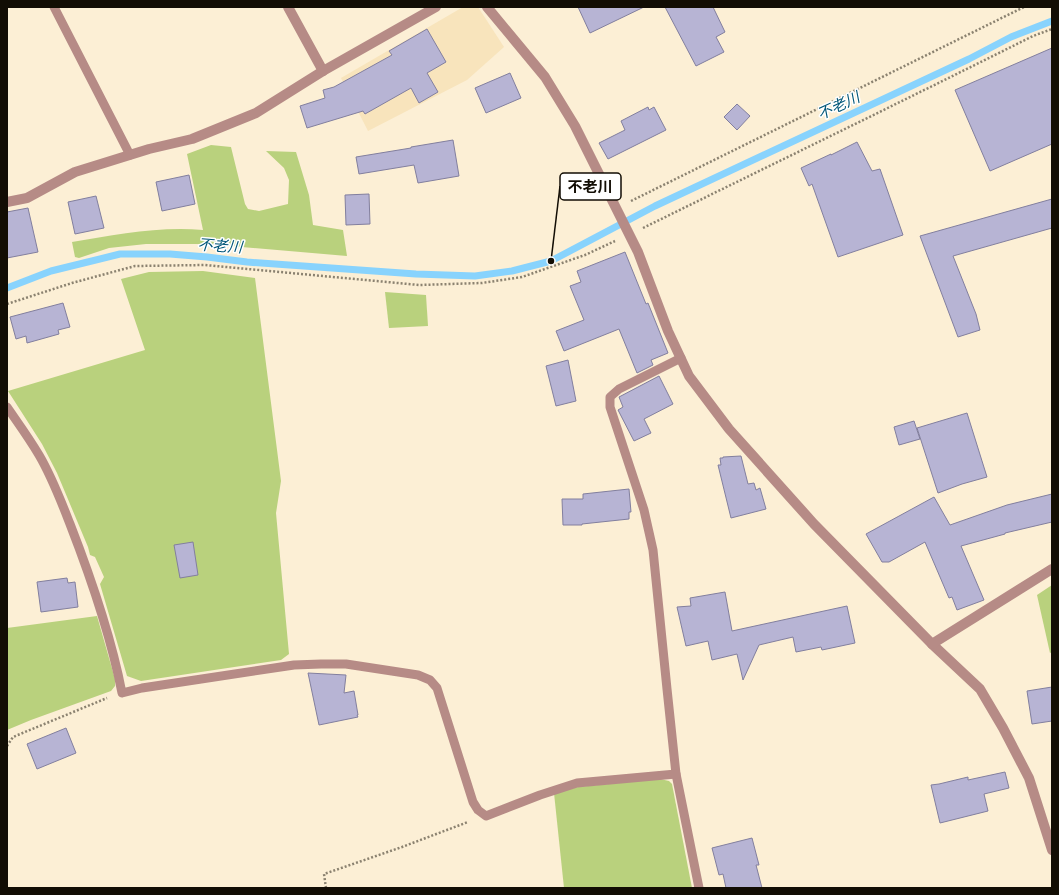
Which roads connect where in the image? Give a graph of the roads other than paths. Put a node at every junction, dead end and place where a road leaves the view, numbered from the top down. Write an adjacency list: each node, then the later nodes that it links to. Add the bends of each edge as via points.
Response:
1 (54, 7): 6 (lane)
2 (288, 7): 5 (street)
3 (436, 7): 5 (street)
4 (487, 7): 8 (street, via 545,77 575,126 638,252)
5 (323, 70): 6 (street, via 256,113 192,139)
6 (130, 155): 7 (street, via 75,172 27,198)
7 (7, 202)
8 (681, 358): 11 (street, via 689,376 729,429 814,524); 12 (lane, via 619,389 610,397 610,407 644,510 654,550)
9 (7, 407): 12 (lane, via 39,456 59,495 94,589 122,693 294,665 346,664 418,675 430,680 437,688 473,802 486,816 577,783)
10 (1052, 569): 11 (street)
11 (932, 644): 13 (street, via 980,689 1003,728 1029,778)
12 (676, 774): 14 (lane)
13 (1052, 850)
14 (699, 888)

